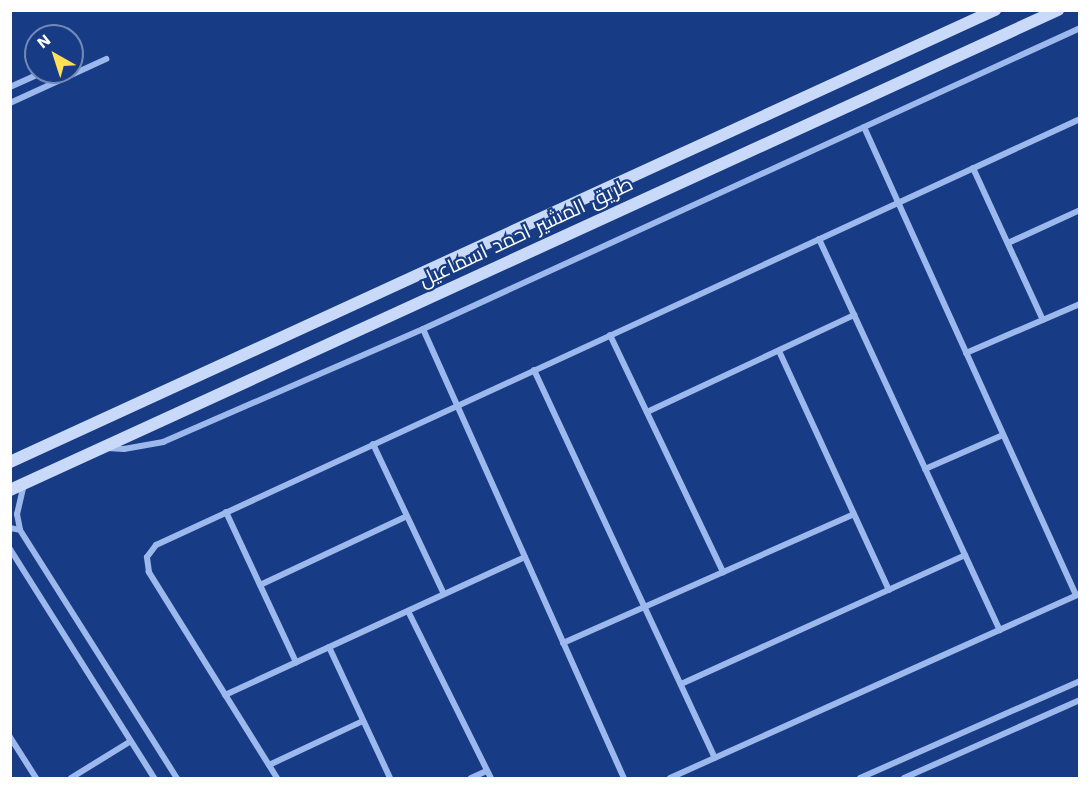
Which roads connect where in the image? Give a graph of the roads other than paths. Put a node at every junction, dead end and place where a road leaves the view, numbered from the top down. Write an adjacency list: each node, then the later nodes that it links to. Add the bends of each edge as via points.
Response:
1 (995, 10): 28 (street, طريق المشير احمد اسماعيل)
2 (1058, 10): 27 (street, طريق المشير احمد اسماعيل)
3 (1080, 28): 9 (street)
4 (106, 59): 7 (street)
5 (24, 81): 6 (street)
6 (10, 87)
7 (10, 103)
8 (1080, 119): 10 (street)
9 (864, 127): 11 (street); 18 (street)
10 (973, 168): 11 (street); 14 (street)
11 (898, 202): 13 (street); 21 (street)
12 (1080, 210): 14 (street)
13 (819, 239): 16 (street); 19 (street)
14 (1008, 243): 17 (street)
15 (1080, 304): 17 (street)
16 (854, 315): 20 (street); 29 (street)
17 (1043, 320): 21 (street)
18 (423, 329): 23 (street); 27 (street, via 163,441 124,449)
19 (610, 335): 22 (street); 24 (street)
20 (779, 351): 24 (street); 33 (street)
21 (966, 352): 25 (street)
22 (534, 370): 23 (street); 45 (street)
23 (457, 405): 26 (street); 39 (street)
24 (647, 412): 40 (street)
25 (1003, 435): 29 (street); 44 (street)
26 (373, 444): 32 (street); 34 (street)
27 (100, 448): 30 (street, طريق المشير احمد اسماعيل)
28 (10, 462)
29 (925, 470): 38 (street)
30 (25, 483): 31 (street, طريق المشير احمد اسماعيل); 36 (street, via 17,514)
31 (10, 489)
32 (226, 512): 41 (street); 53 (street, via 156,545 147,564)
33 (854, 514): 40 (street); 42 (street)
34 (407, 516): 41 (street); 43 (street)
35 (10, 528): 36 (street)
36 (20, 530): 64 (street)
37 (10, 549): 57 (street)
38 (965, 555): 42 (street); 47 (street)
39 (525, 557): 43 (street); 48 (street)
40 (723, 572): 45 (street)
41 (260, 585): 50 (street)
42 (889, 590): 52 (street)
43 (444, 594): 46 (street)
44 (1078, 595): 47 (street)
45 (644, 607): 48 (street); 52 (street)
46 (408, 611): 49 (street); 60 (street)
47 (1000, 630): 58 (street)
48 (563, 643): 69 (street)
49 (329, 647): 50 (street); 55 (street)
50 (296, 662): 53 (street)
51 (1080, 681): 71 (street)
52 (681, 684): 58 (street)
53 (225, 695): 59 (street)
54 (1080, 700): 72 (street)
55 (363, 721): 59 (street); 66 (street)
56 (10, 737): 61 (street)
57 (131, 741): 62 (street); 63 (street)
58 (716, 758): 70 (street)
59 (269, 765): 65 (street)
60 (487, 771): 67 (street); 68 (street)
61 (36, 778)
62 (71, 778)
63 (154, 778)
64 (177, 778)
65 (277, 778)
66 (390, 778)
67 (471, 778)
68 (491, 778)
69 (624, 778)
70 (670, 778)
71 (860, 778)
72 (904, 778)

